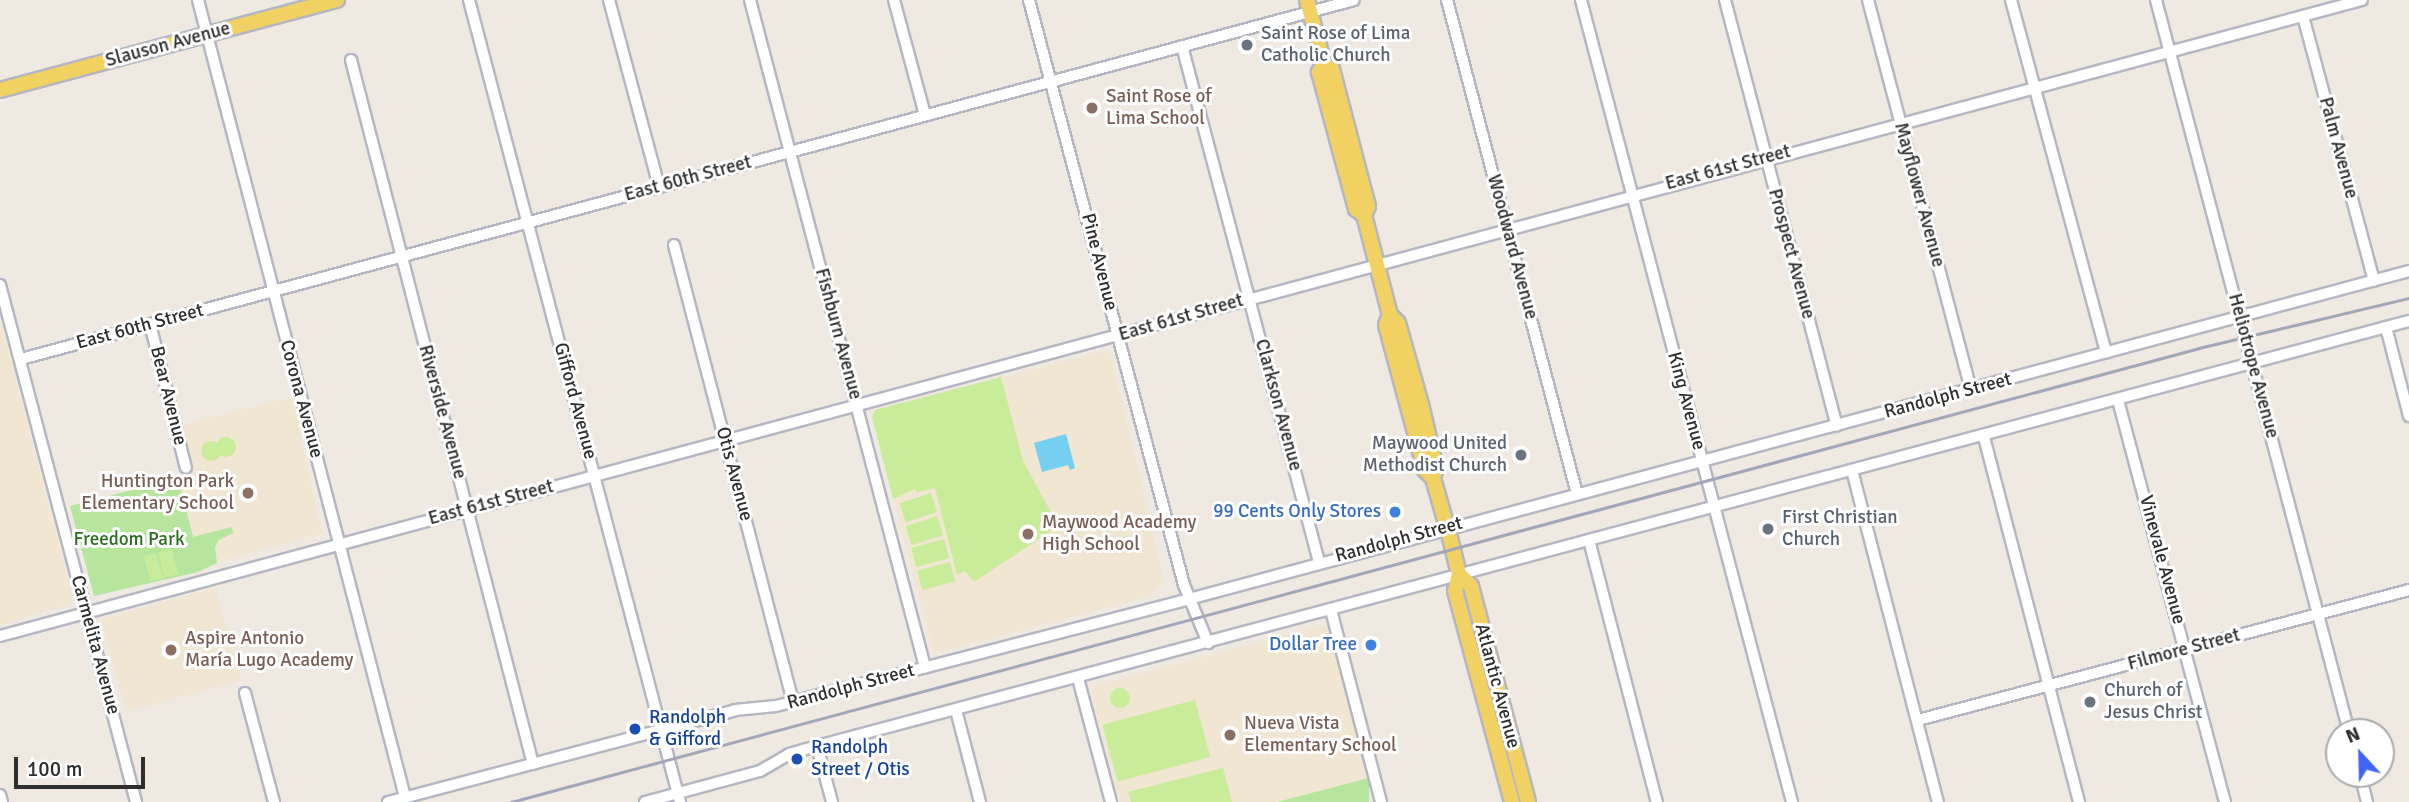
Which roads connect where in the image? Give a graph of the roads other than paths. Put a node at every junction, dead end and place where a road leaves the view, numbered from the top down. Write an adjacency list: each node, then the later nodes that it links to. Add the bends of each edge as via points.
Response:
1 (198, 0): 18 (street, Corona Avenue)
2 (337, 0): 18 (main road, Slauson Avenue)
3 (469, 0): 31 (street, Gifford Avenue)
4 (609, 0): 29 (street)
5 (750, 0): 27 (street, Fishburn Avenue)
6 (894, 0): 25 (street)
7 (1030, 0): 22 (street, Pine Avenue)
8 (1354, 0): 16 (street, East 60th Street)
9 (1447, 0): 32 (street, Woodward Avenue)
10 (1581, 0): 30 (street, King Avenue)
11 (1725, 0): 28 (street, Prospect Avenue)
12 (1868, 0): 26 (street, Mayflower Avenue)
13 (2011, 0): 23 (street)
14 (2156, 0): 20 (street, Heliotrope Avenue)
15 (2362, 0): 17 (street, East 61st Street)
16 (1309, 6): 19 (street, East 60th Street); 35 (main road, Atlantic Avenue, via 1324,65 1332,69 1368,204 1364,215)
17 (2303, 16): 20 (street, East 61st Street); 37 (street, Palm Avenue)
18 (207, 35): 24 (main road, Slauson Avenue); 39 (street, Corona Avenue)
19 (1182, 46): 22 (street, East 60th Street); 40 (street, Clarkson Avenue)
20 (2169, 51): 23 (street, East 61st Street); 41 (street, Heliotrope Avenue)
21 (351, 60): 34 (street, Riverside Avenue)
22 (1051, 82): 25 (street, East 60th Street); 45 (street, Pine Avenue)
23 (2033, 87): 26 (street, East 61st Street); 46 (street)
24 (0, 90)
25 (925, 116): 27 (street, East 60th Street)
26 (1900, 123): 28 (street, East 61st Street); 49 (street, Mayflower Avenue)
27 (790, 152): 29 (street, East 60th Street); 51 (street, Fishburn Avenue)
28 (1766, 158): 30 (street, East 61st Street); 53 (street, Prospect Avenue)
29 (659, 187): 31 (street, East 60th Street)
30 (1632, 194): 32 (street, East 61st Street); 56 (street, King Avenue)
31 (528, 222): 34 (street, East 60th Street); 59 (street, Gifford Avenue)
32 (1507, 227): 35 (street, East 61st Street); 60 (street, Woodward Avenue)
33 (674, 245): 55 (street, Otis Avenue)
34 (402, 256): 39 (street, East 60th Street); 62 (street, Riverside Avenue)
35 (1377, 267): 40 (street, East 61st Street); 63 (main road, Atlantic Avenue, via 1419,397)
36 (2409, 271): 37 (street, Randolph Street)
37 (2374, 281): 41 (street, Randolph Street)
38 (0, 285): 47 (street, Carmelita Avenue)
39 (273, 291): 43 (street, East 60th Street); 65 (street, Corona Avenue)
40 (1250, 299): 45 (street, East 61st Street); 66 (street, Clarkson Avenue)
41 (2240, 316): 46 (street, Randolph Street); 48 (street, Heliotrope Avenue)
42 (2409, 321): 44 (street)
43 (150, 324): 47 (street, East 60th Street); 57 (street, Bear Avenue)
44 (2386, 327): 48 (street); 52 (street)
45 (1118, 336): 51 (street, East 61st Street); 69 (street, Pine Avenue)
46 (2106, 352): 49 (street, Randolph Street)
47 (21, 359): 71 (street, Carmelita Avenue)
48 (2251, 363): 50 (street); 72 (street, Heliotrope Avenue)
49 (1971, 390): 53 (street, Randolph Street)
50 (2118, 400): 54 (street); 75 (street, Vinevale Avenue)
51 (856, 404): 55 (street, East 61st Street); 76 (street, Fishburn Avenue)
52 (2409, 415)
53 (1838, 426): 56 (street, Randolph Street)
54 (1984, 437): 58 (street); 78 (street)
55 (725, 441): 59 (street, East 61st Street); 80 (street, Otis Avenue)
56 (1702, 461): 60 (street, Randolph Street); 61 (street, King Avenue)
57 (186, 468)
58 (1852, 470): 61 (street); 83 (street)
59 (594, 475): 62 (street, East 61st Street); 84 (street, Gifford Avenue)
60 (1577, 494): 63 (street, Randolph Street)
61 (1714, 507): 64 (street); 102 (street, King Avenue)
62 (468, 510): 65 (street, East 61st Street); 86 (street, Riverside Avenue)
63 (1448, 531): 66 (street, Randolph Street); 67 (main road, Atlantic Avenue)
64 (1589, 540): 67 (street); 101 (street)
65 (339, 544): 71 (street, East 61st Street); 88 (street, Corona Avenue)
66 (1319, 562): 69 (street, Randolph Street)
67 (1459, 574): 70 (street); 99 (main road, Atlantic Avenue, via 1455,591); 100 (main road, Atlantic Avenue, via 1471,586)
68 (2409, 590): 72 (street, Filmore Street)
69 (1189, 599): 74 (street, Pine Avenue); 76 (street, Randolph Street)
70 (1331, 610): 74 (street); 98 (street)
71 (86, 613): 73 (street, East 61st Street); 91 (street, Carmelita Avenue)
72 (2317, 614): 75 (street, Filmore Street); 82 (street, Heliotrope Avenue)
73 (0, 636)
74 (1208, 643): 77 (street)
75 (2187, 649): 78 (street, Filmore Street); 105 (street, Vinevale Avenue)
76 (925, 667): 80 (street, Randolph Street)
77 (1078, 678): 81 (street); 97 (street)
78 (2048, 686): 83 (street, Filmore Street); 104 (street)
79 (245, 693): 92 (street)
80 (793, 702): 84 (street, Randolph Street, via 735,710)
81 (956, 710): 85 (street); 96 (street)
82 (2345, 718)
83 (1918, 720): 103 (street)
84 (661, 730): 86 (street, Randolph Street); 89 (street, Gifford Avenue)
85 (817, 746): 89 (street); 95 (street)
86 (534, 764): 88 (street, Randolph Street)
87 (0, 795): 90 (street)
88 (405, 797): 93 (street, Randolph Street)
89 (679, 798): 94 (street)
90 (2, 802)
91 (136, 802)
92 (274, 802)
93 (388, 802)
94 (645, 802)
95 (832, 802)
96 (980, 802)
97 (1111, 802)
98 (1381, 802)
99 (1512, 802)
100 (1528, 802)
101 (1657, 802)
102 (1792, 802)
103 (1938, 802)
104 (2079, 802)
105 (2225, 802)

